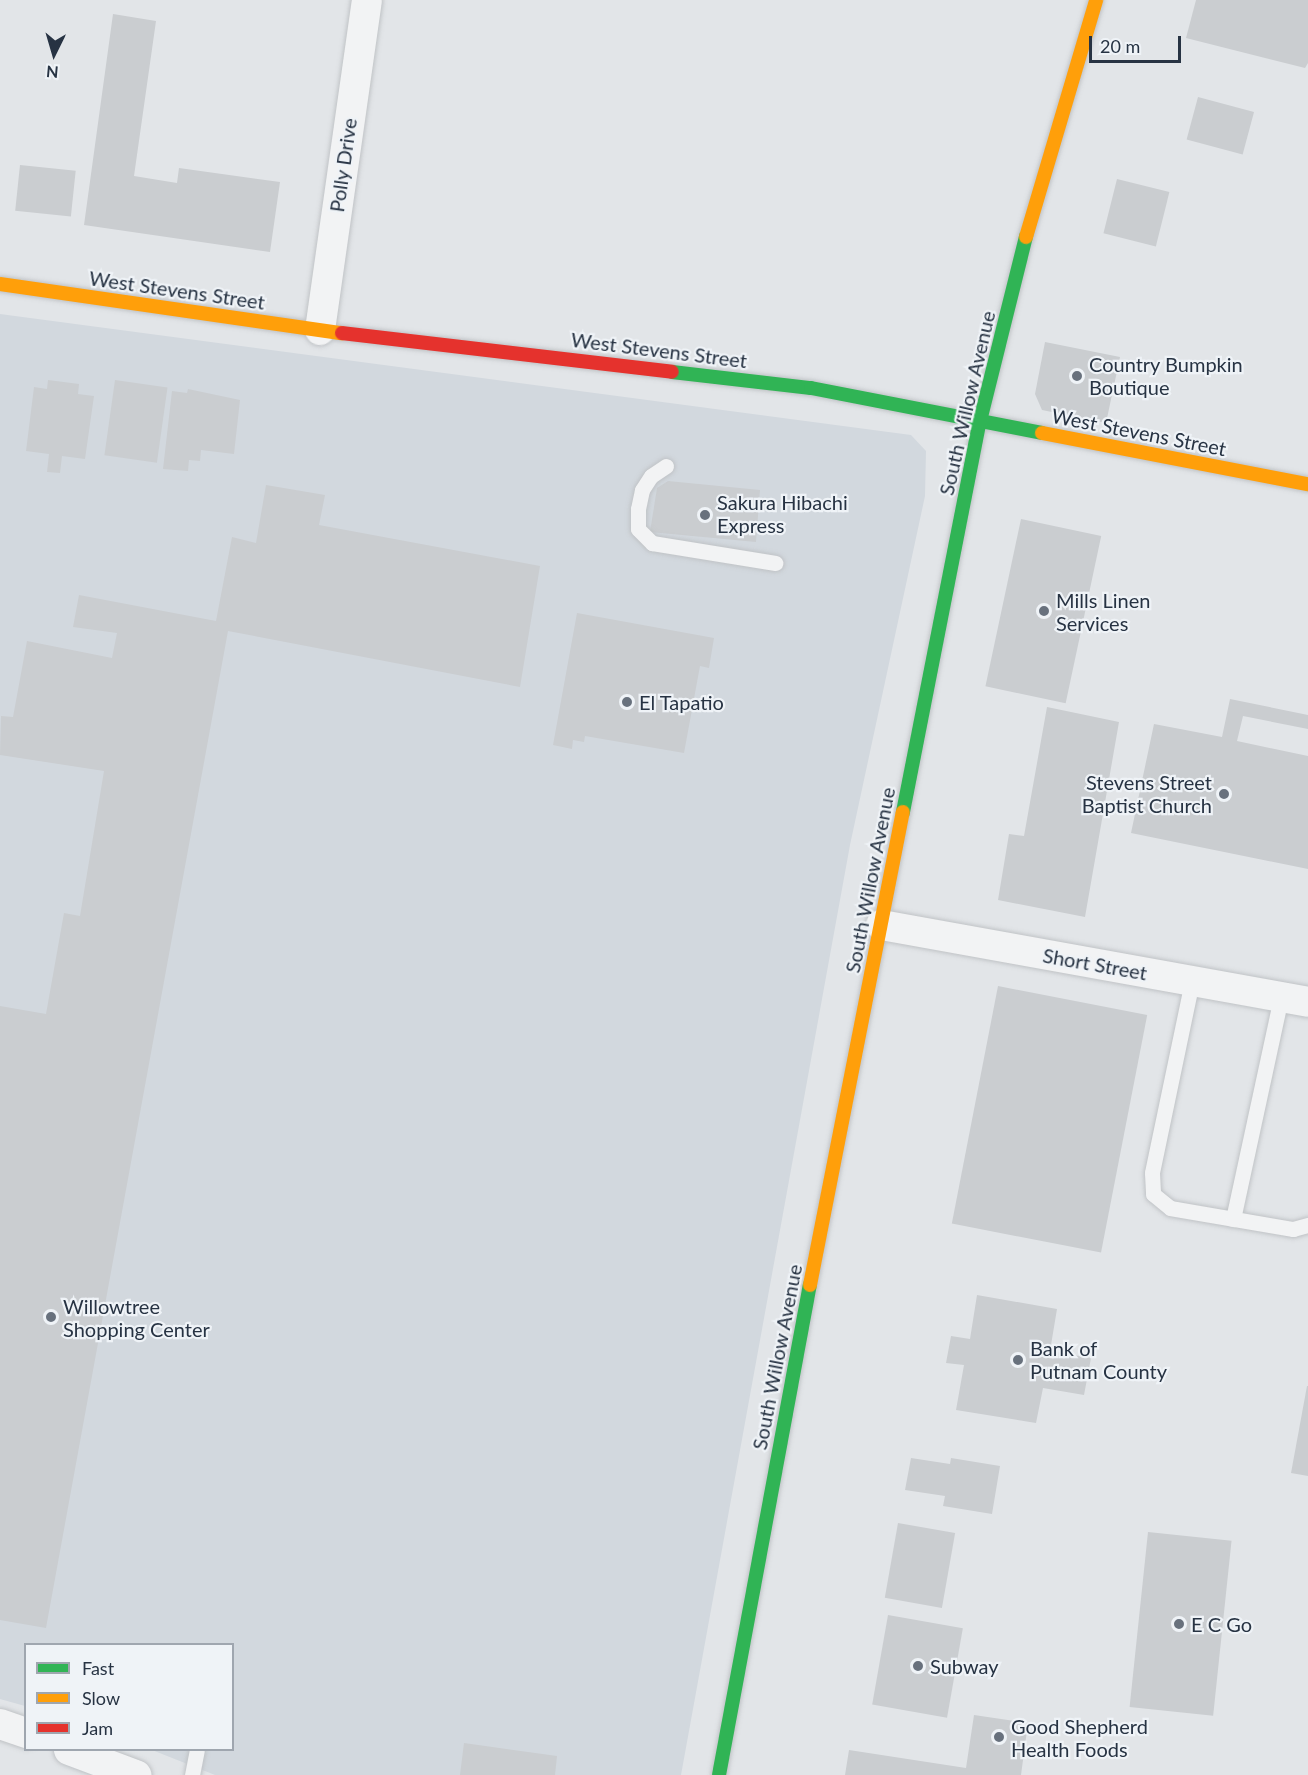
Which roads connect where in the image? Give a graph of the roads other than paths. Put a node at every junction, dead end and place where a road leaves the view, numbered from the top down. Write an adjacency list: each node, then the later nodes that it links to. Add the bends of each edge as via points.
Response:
1 (367, 0): 4 (street, Polly Drive)
2 (1096, 0): 5 (main road, South Willow Avenue, via 1027,233)
3 (0, 284): 4 (main road, West Stevens Street)
4 (320, 330): 5 (main road, West Stevens Street, via 812,388)
5 (980, 421): 7 (main road, West Stevens Street); 9 (main road, South Willow Avenue)
6 (666, 466): 8 (lane, via 651,476 642,490 638,509 639,529 652,543)
7 (1308, 484)
8 (775, 563)
9 (881, 925): 10 (street, Short Street); 20 (main road, South Willow Avenue)
10 (1192, 981): 11 (street, Short Street); 12 (lane, via 1152,1173 1153,1194 1170,1208)
11 (1294, 1000): 12 (lane)
12 (1233, 1219): 13 (lane, via 1293,1229)
13 (1308, 1225)
14 (0, 1724): 15 (street)
15 (24, 1732)
16 (74, 1751): 18 (street)
17 (197, 1751): 19 (lane)
18 (136, 1775)
19 (192, 1775)
20 (718, 1775)

